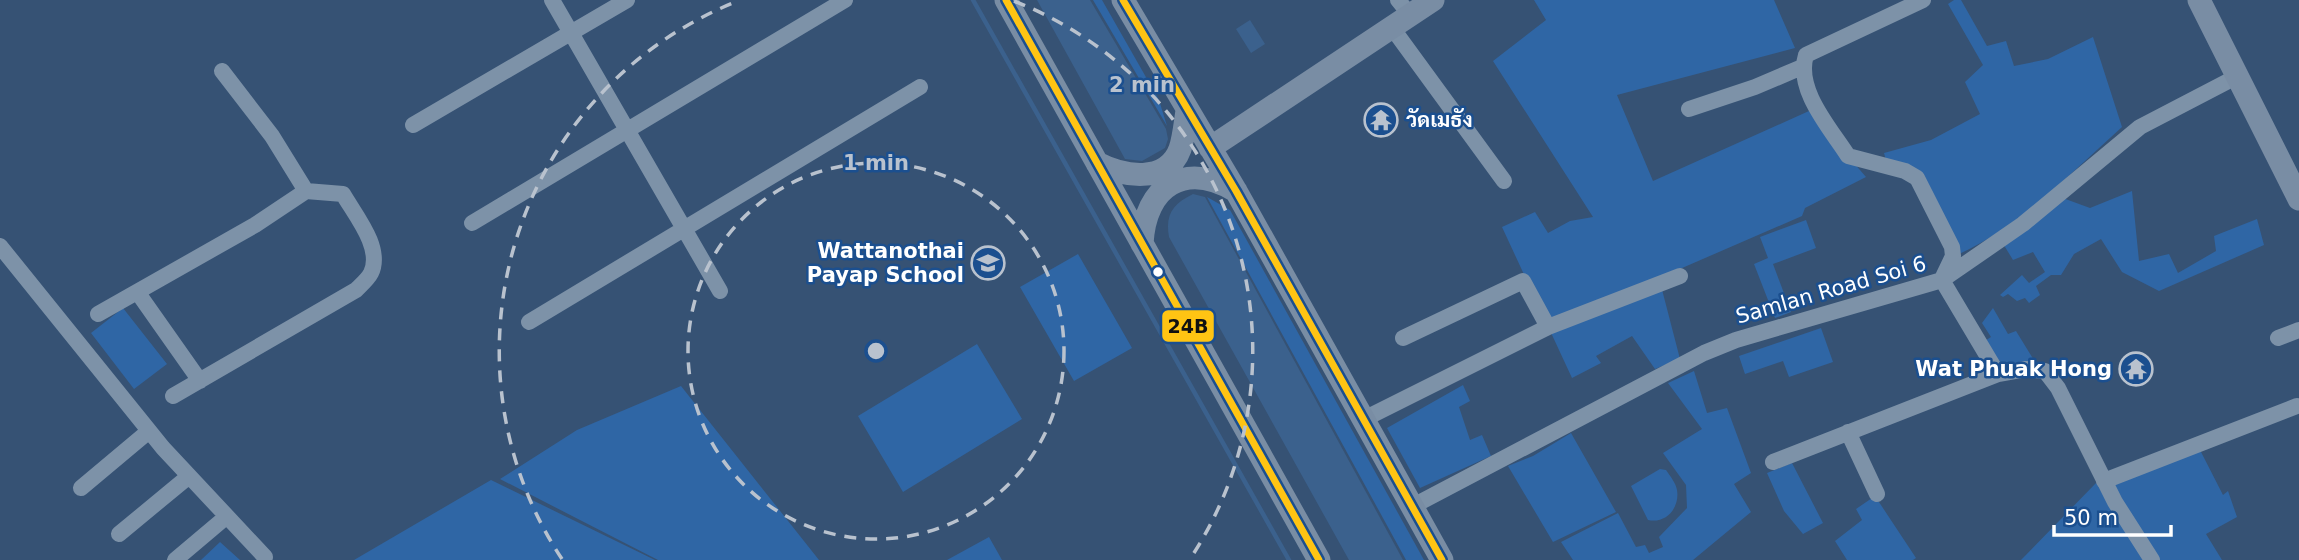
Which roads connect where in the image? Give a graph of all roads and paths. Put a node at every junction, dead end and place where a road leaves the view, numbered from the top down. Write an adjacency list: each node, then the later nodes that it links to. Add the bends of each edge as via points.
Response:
1 (552, 0): 10 (street)
2 (627, 0): 10 (street)
3 (845, 0): 18 (street)
4 (1006, 0): 20 (main road)
5 (1123, 0): 16 (main road)
6 (1433, 0): 9 (main road)
7 (1923, 0): 11 (street, via 1806,55)
8 (2199, 0): 13 (main road)
9 (1400, 15): 19 (main road); 21 (street)
10 (570, 32): 17 (street); 18 (street)
11 (1802, 67): 15 (street); 30 (street, via 1817,107 1848,156 1917,178 1952,247 1953,256)
12 (222, 71): 22 (street, via 272,136)
13 (2238, 76): 24 (main road); 30 (street, Samlan Road Soi 6, via 2140,127 2023,224)
14 (920, 87): 26 (street)
15 (1689, 109)
16 (1187, 111): 19 (main road); 20 (main road, via 1180,152 1151,174 1131,176)
17 (413, 125)
18 (626, 130): 25 (street); 26 (street)
19 (1210, 148): 23 (main road)
20 (1097, 163): 27 (main road)
21 (1504, 181)
22 (306, 191): 32 (street); 40 (street, via 343,194 373,247 371,274 356,290)
23 (1236, 191): 27 (main road, via 1208,178 1179,180 1149,205); 43 (main road)
24 (2297, 191)
25 (472, 223)
26 (684, 229): 31 (street); 34 (street)
27 (1142, 244): 56 (main road)
28 (0, 246): 44 (street)
29 (1680, 276): 35 (street)
30 (1942, 279): 39 (street); 51 (street, Samlan Road Soi 6, via 1704,353)
31 (720, 291)
32 (138, 293): 33 (street); 40 (street)
33 (98, 314)
34 (529, 322)
35 (1548, 327): 37 (street, via 1523,281); 43 (street)
36 (2299, 330): 38 (street)
37 (1403, 338)
38 (2278, 338)
39 (1998, 374): 45 (street); 48 (street, via 2045,371)
40 (200, 381): 41 (street)
41 (173, 396)
42 (2297, 406): 48 (street)
43 (1364, 419): 51 (main road)
44 (149, 431): 47 (street); 49 (street)
45 (1848, 432): 46 (street); 50 (street)
46 (1773, 462)
47 (188, 477): 52 (street); 53 (street)
48 (2104, 481): 58 (street)
49 (81, 488)
50 (1877, 494)
51 (1411, 507): 57 (main road)
52 (226, 517): 54 (street); 55 (street)
53 (119, 534)
54 (265, 557)
55 (175, 560)
56 (1319, 560)
57 (1442, 560)
58 (2152, 560)

